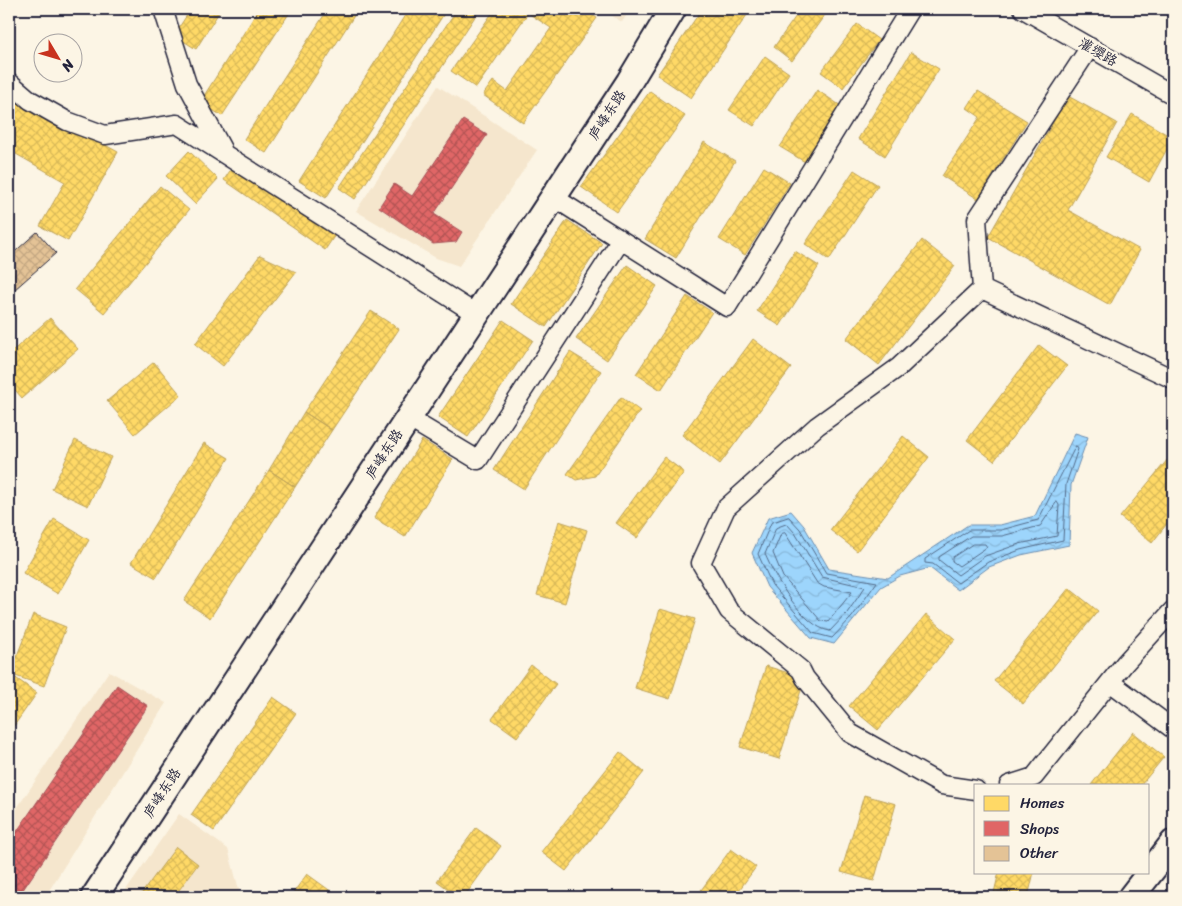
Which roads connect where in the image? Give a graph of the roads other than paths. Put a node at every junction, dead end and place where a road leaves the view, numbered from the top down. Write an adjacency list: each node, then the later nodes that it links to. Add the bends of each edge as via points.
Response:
1 (163, 9): 8 (street, via 187,84)
2 (673, 9): 9 (main road, 庐峰东路)
3 (910, 9): 10 (street, via 727,307)
4 (1024, 9): 5 (street, 灌缨路)
5 (1090, 47): 7 (street, 灌缨路); 11 (street, via 977,219)
6 (9, 82): 8 (street, via 30,100 67,121 105,135 176,124)
7 (1173, 96)
8 (223, 152): 12 (street)
9 (553, 197): 10 (street); 12 (main road, 庐峰东路)
10 (621, 240): 14 (street, via 478,460)
11 (982, 289): 13 (street); 19 (street, via 899,368 817,426 726,508 701,563 728,611 801,670 850,733 942,785)
12 (476, 314): 14 (main road, 庐峰东路)
13 (1173, 379)
14 (408, 418): 23 (main road, 庐峰东路)
15 (1173, 610): 16 (street)
16 (1110, 682): 17 (street); 18 (street, via 1034,777)
17 (1173, 730)
18 (1012, 784)
19 (974, 790)
20 (1173, 843): 21 (main road)
21 (1150, 873)
22 (1149, 874): 24 (main road)
23 (94, 897)
24 (1131, 897)

